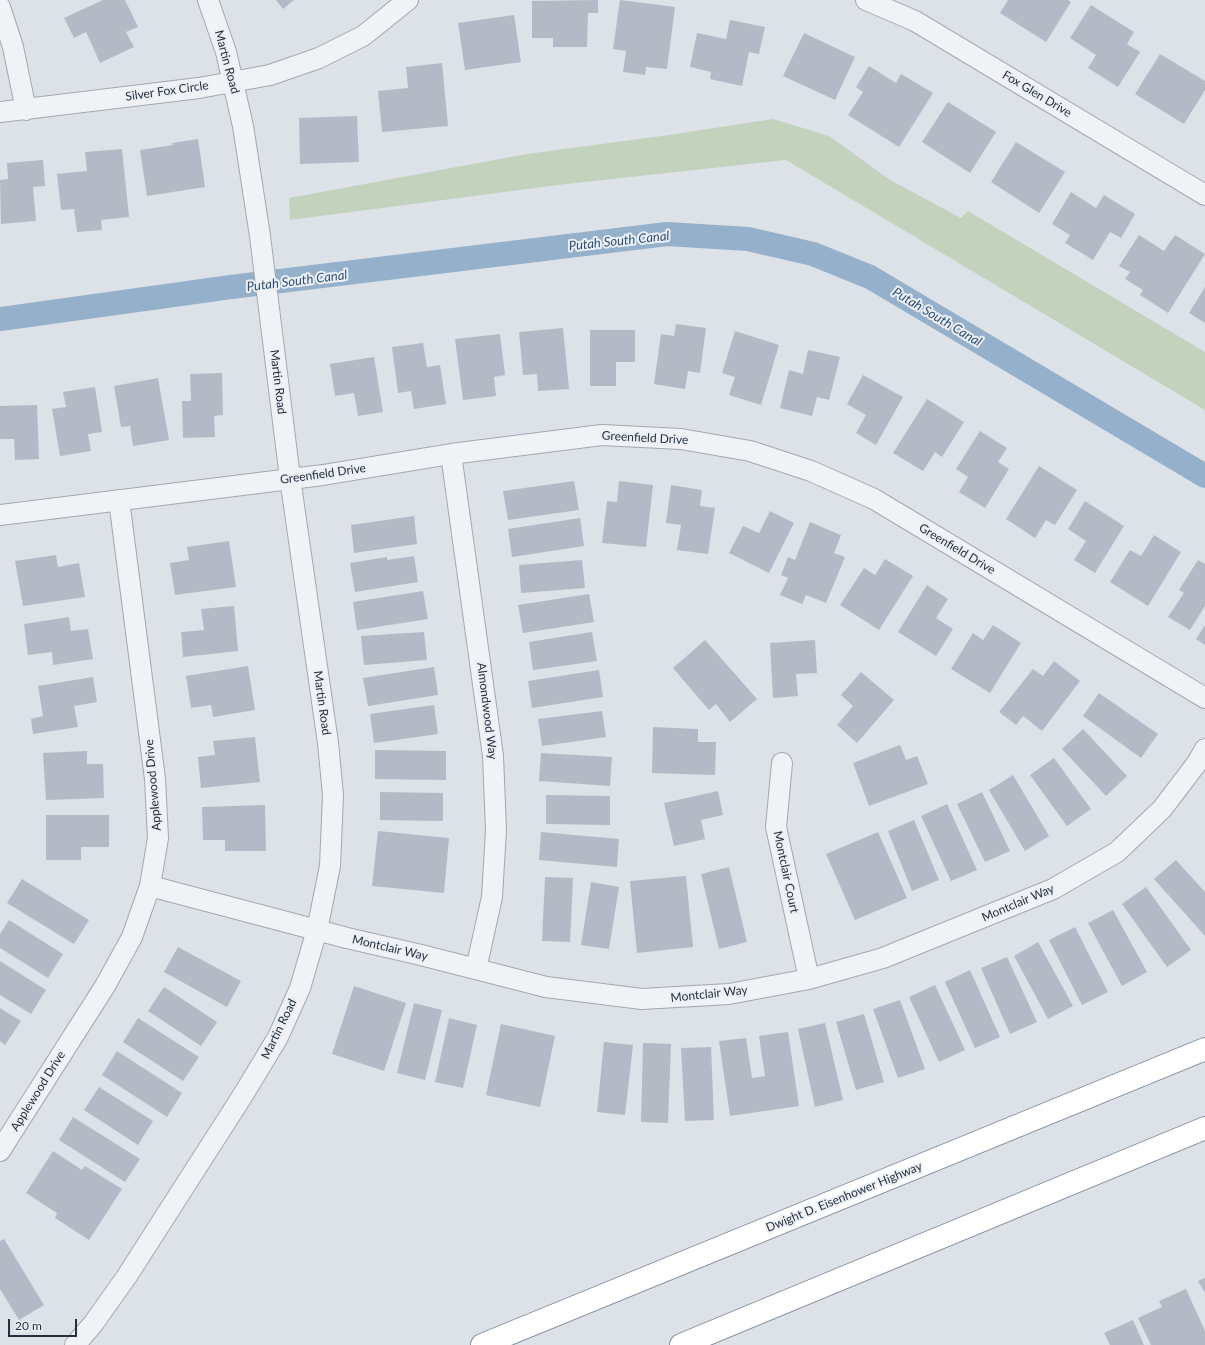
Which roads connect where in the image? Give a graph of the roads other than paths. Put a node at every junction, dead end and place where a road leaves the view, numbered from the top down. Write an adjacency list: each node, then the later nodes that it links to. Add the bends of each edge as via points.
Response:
1 (208, 0): 5 (street, Martin Road, via 226,52)
2 (408, 0): 5 (street, Silver Fox Circle, via 362,36 319,58 270,75)
3 (866, 0): 8 (street, Fox Glen Drive, via 915,21)
4 (0, 7): 6 (street, via 13,47)
5 (233, 82): 6 (street, Silver Fox Circle); 10 (street, Martin Road, via 243,126 260,244)
6 (26, 110): 7 (street, Silver Fox Circle)
7 (0, 112)
8 (1205, 195)
9 (451, 454): 10 (street, Greenfield Drive); 13 (street, Greenfield Drive, via 602,435 681,439 750,451 811,470 874,499); 18 (street, Almondwood Way, via 493,756 496,830 492,897)
10 (290, 478): 11 (street, Greenfield Drive); 17 (street, Martin Road, via 328,743 333,795 330,866)
11 (119, 500): 12 (street, Greenfield Drive); 16 (street, Applewood Drive, via 155,779 158,838)
12 (0, 515)
13 (1205, 698)
14 (1205, 749): 19 (street, Montclair Way, via 1162,809 1117,852 1053,889 883,958)
15 (782, 763): 19 (street, Montclair Court, via 776,827)
16 (150, 886): 17 (street, Montclair Way); 22 (street, Applewood Drive, via 132,937 105,986)
17 (317, 930): 18 (street, Montclair Way); 23 (street, Martin Road, via 300,988 278,1037 244,1095 127,1276)
18 (476, 969): 19 (street, Montclair Way, via 546,987 642,999 729,994)
19 (809, 979)
20 (1205, 1049): 24 (highway, Dwight D. Eisenhower Highway)
21 (1205, 1128): 25 (highway)
22 (0, 1151)
23 (75, 1345)
24 (482, 1345)
25 (681, 1345)

